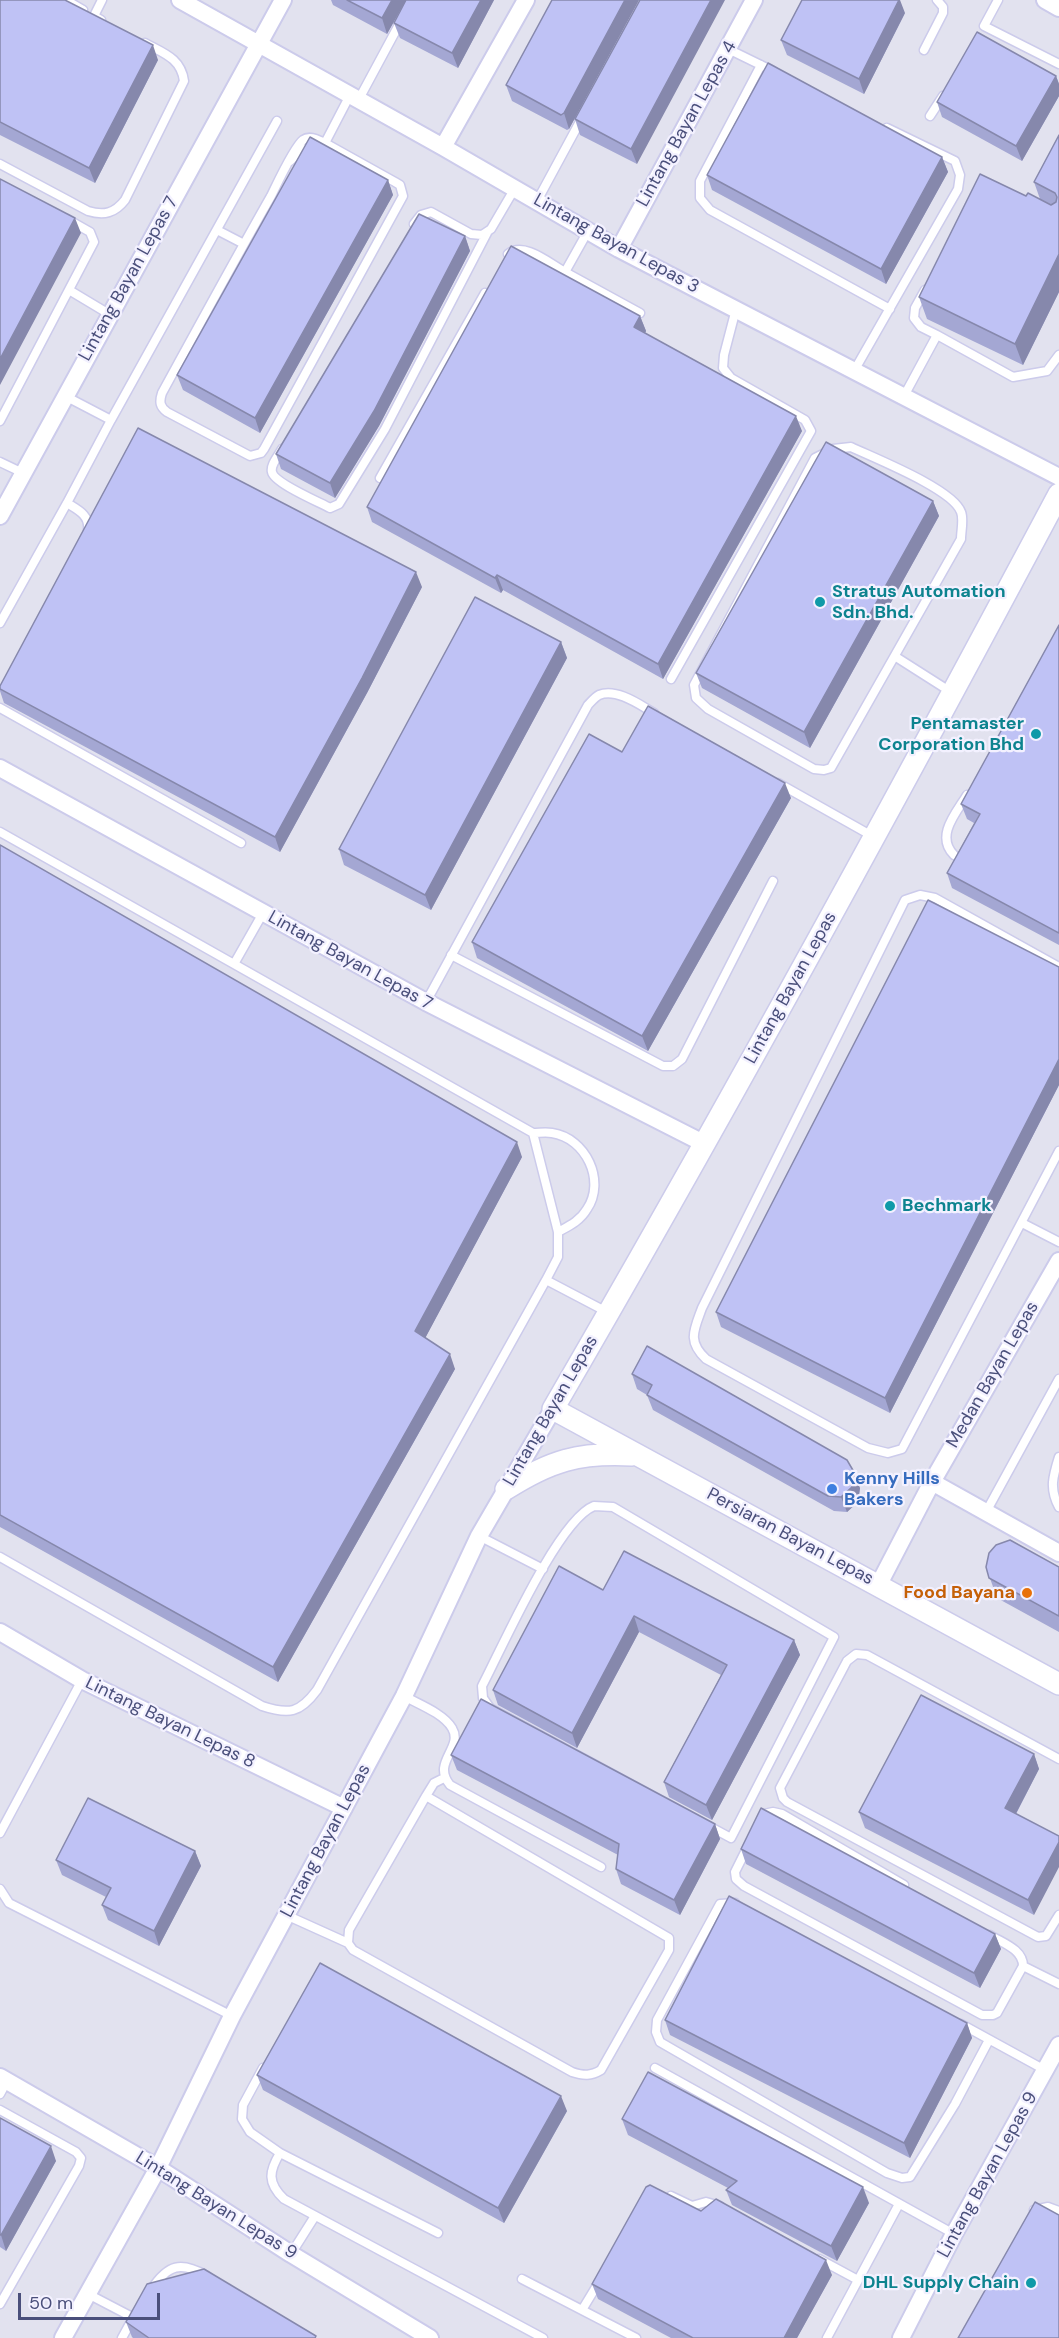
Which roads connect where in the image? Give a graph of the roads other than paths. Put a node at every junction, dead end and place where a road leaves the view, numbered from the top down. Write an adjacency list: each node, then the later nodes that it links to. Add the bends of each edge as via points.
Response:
1 (66, 0): 12 (lane)
2 (102, 0): 12 (lane)
3 (180, 0): 17 (street, Lintang Bayan Lepas 3)
4 (283, 0): 17 (street, Lintang Bayan Lepas 7)
5 (526, 0): 30 (street)
6 (754, 0): 18 (street, Lintang Bayan Lepas 4)
7 (937, 0): 19 (lane, via 943,13)
8 (998, 0): 14 (lane)
9 (1045, 0): 10 (street)
10 (1059, 8)
11 (407, 10): 24 (lane)
12 (94, 16): 13 (lane)
13 (113, 26)
14 (984, 26): 16 (lane); 20 (lane)
15 (132, 36): 31 (lane, via 178,63 184,81 119,208 109,213 88,211)
16 (978, 36)
17 (258, 43): 24 (street, Lintang Bayan Lepas 3); 49 (street, Lintang Bayan Lepas 7)
18 (728, 49): 21 (lane); 40 (street, Lintang Bayan Lepas 4)
19 (924, 50)
20 (1059, 64)
21 (761, 65): 22 (lane); 47 (lane, via 700,181 700,198 710,210)
22 (781, 75)
23 (948, 86): 26 (lane)
24 (355, 97): 29 (lane); 30 (street, Lintang Bayan Lepas 3)
25 (586, 111): 33 (lane)
26 (930, 116)
27 (277, 121): 36 (lane)
28 (883, 126): 47 (lane, via 955,161 960,175 958,189)
29 (325, 143): 39 (lane, via 313,138 302,141); 39 (lane, via 400,185 403,196 264,449 250,456 167,412 160,404)
30 (443, 147): 32 (street, Lintang Bayan Lepas 3)
31 (0, 164)
32 (515, 188): 33 (street, Lintang Bayan Lepas 3); 38 (lane)
33 (537, 201): 37 (street, Lintang Bayan Lepas 3)
34 (57, 214): 45 (lane, via 93,237 92,247)
35 (411, 229): 38 (lane, via 421,215 431,212 477,236)
36 (217, 230): 39 (lane); 55 (lane)
37 (588, 231): 40 (street, Lintang Bayan Lepas 3); 42 (lane)
38 (487, 233): 57 (lane, via 385,429 339,504 330,508 274,476 273,466)
39 (244, 244)
40 (619, 249): 46 (street, Lintang Bayan Lepas 3)
41 (501, 266): 42 (lane, via 510,252 520,249)
42 (564, 272): 48 (lane)
43 (489, 286): 61 (lane)
44 (927, 287): 50 (lane, via 914,318 921,327)
45 (69, 290): 49 (lane); 56 (lane)
46 (736, 309): 52 (street, Lintang Bayan Lepas 3); 68 (lane, via 723,368 731,378 805,420 811,431)
47 (890, 309): 52 (lane)
48 (640, 313)
49 (109, 314): 53 (street, Lintang Bayan Lepas 7)
50 (937, 335): 51 (lane, via 1013,377 1047,371); 54 (lane)
51 (1059, 355)
52 (854, 371): 54 (street, Lintang Bayan Lepas 3)
53 (65, 396): 55 (lane); 59 (street, Lintang Bayan Lepas 7)
54 (904, 396): 60 (street, Lintang Bayan Lepas 3)
55 (111, 420): 63 (lane)
56 (0, 421)
57 (285, 445)
58 (0, 462): 59 (lane)
59 (23, 474): 64 (street, Lintang Bayan Lepas 7)
60 (1059, 477)
61 (380, 478)
62 (1059, 494): 69 (street, Lintang Bayan Lepas)
63 (67, 503): 65 (lane, via 88,520 88,532); 66 (lane)
64 (0, 516)
65 (82, 543)
66 (0, 623)
67 (896, 657): 67 (lane, via 831,768 824,770 814,769 738,728 696,698 694,685 815,458 833,449 850,447 944,491 962,513 961,539); 69 (lane)
68 (671, 680)
69 (953, 693): 76 (street, Lintang Bayan Lepas)
70 (0, 708): 77 (lane)
71 (660, 717): 81 (lane, via 610,693 598,696 588,705)
72 (0, 768): 80 (street, Lintang Bayan Lepas 7)
73 (773, 780): 76 (lane)
74 (969, 790): 78 (lane, via 947,830 947,848)
75 (0, 832): 82 (lane)
76 (875, 838): 86 (street, Lintang Bayan Lepas)
77 (241, 843)
78 (954, 855)
79 (773, 881): 81 (lane, via 682,1059 673,1066 663,1065)
80 (263, 914): 82 (lane); 84 (street, Lintang Bayan Lepas 7)
81 (451, 954): 84 (lane)
82 (234, 964): 85 (lane)
83 (1059, 967): 88 (lane, via 935,898 920,895 905,900 702,1308 694,1331 695,1349 706,1359 868,1448 888,1453 902,1449)
84 (426, 1002): 86 (street, Lintang Bayan Lepas 7)
85 (533, 1133): 89 (lane); 89 (lane, via 553,1133 571,1140 585,1153 593,1171 594,1190 588,1209 575,1223)
86 (705, 1144): 93 (street, Lintang Bayan Lepas)
87 (1059, 1151): 88 (lane)
88 (1022, 1223): 90 (lane)
89 (558, 1232): 92 (lane, via 558,1257)
90 (1059, 1242)
91 (1059, 1261): 98 (street, Medan Bayan Lepas)
92 (546, 1280): 93 (lane); 104 (lane, via 317,1690 299,1709 278,1712 262,1706)
93 (609, 1313): 95 (street, Lintang Bayan Lepas)
94 (1059, 1379): 101 (lane)
95 (553, 1409): 96 (street, Persiaran Bayan Lepas); 99 (street, Lintang Bayan Lepas)
96 (635, 1455): 99 (street, via 601,1453 567,1459 535,1470); 106 (street, Persiaran Bayan Lepas)
97 (1059, 1457): 100 (lane, via 1052,1478)
98 (932, 1482): 101 (street); 106 (street, Medan Bayan Lepas)
99 (506, 1489): 102 (street, Lintang Bayan Lepas)
100 (1059, 1507)
101 (986, 1512): 103 (street)
102 (479, 1536): 105 (lane); 110 (street, Lintang Bayan Lepas)
103 (1059, 1553)
104 (0, 1557)
105 (543, 1569): 105 (lane, via 586,1509 613,1507 834,1637 731,1838 490,1708 483,1698 482,1686)
106 (879, 1584): 109 (street, Persiaran Bayan Lepas)
107 (0, 1632): 108 (street, Lintang Bayan Lepas 8)
108 (82, 1680): 114 (street, Lintang Bayan Lepas 8); 116 (lane)
109 (1059, 1684)
110 (404, 1696): 112 (lane, via 451,1726 455,1737 443,1768); 114 (street, Lintang Bayan Lepas)
111 (1059, 1759): 125 (lane, via 867,1655 856,1654 847,1661 780,1788 787,1802 1038,1937)
112 (444, 1778): 113 (lane, via 434,1783); 118 (lane, via 450,1785)
113 (426, 1796): 127 (lane, via 349,1930); 127 (lane, via 658,1930 669,1938 669,1950 601,2070 582,2076 353,1950)
114 (344, 1808): 122 (street, Lintang Bayan Lepas)
115 (759, 1824): 120 (lane, via 764,1814 782,1814)
116 (0, 1833)
117 (754, 1833): 128 (lane, via 735,1872 744,1886 982,2015 997,2013)
118 (601, 1867)
119 (0, 1889): 130 (lane, via 9,1903)
120 (915, 1892)
121 (747, 1909): 132 (lane, via 736,1903 720,1904 657,2020 660,2042 887,2173 910,2177)
122 (286, 1915): 127 (lane); 130 (street, Lintang Bayan Lepas)
123 (1059, 1915): 125 (lane)
124 (976, 1928): 128 (lane, via 1017,1951)
125 (1050, 1932): 126 (lane)
126 (1059, 1937)
127 (348, 1943)
128 (1023, 1966): 129 (lane)
129 (1059, 1984)
130 (232, 2016): 140 (street, Lintang Bayan Lepas)
131 (957, 2022): 132 (lane)
132 (988, 2040): 136 (lane)
133 (1059, 2045): 136 (street, Lintang Bayan Lepas 9)
134 (271, 2055): 139 (lane, via 243,2105 242,2119 250,2132)
135 (655, 2068): 142 (lane)
136 (1045, 2070): 148 (street, Lintang Bayan Lepas 9)
137 (2, 2084): 140 (street, Lintang Bayan Lepas 9)
138 (0, 2110): 155 (lane, via 81,2158 80,2166)
139 (280, 2153): 145 (lane, via 271,2168 275,2191); 147 (lane)
140 (158, 2168): 150 (street, Lintang Bayan Lepas 9); 156 (street, Lintang Bayan Lepas)
141 (661, 2191): 143 (lane, via 692,2206 706,2202)
142 (899, 2204): 148 (lane); 154 (lane)
143 (725, 2208)
144 (1059, 2211): 146 (lane, via 1040,2208)
145 (315, 2216): 150 (lane); 165 (lane)
146 (1026, 2218)
147 (438, 2233)
148 (954, 2234): 168 (street, Lintang Bayan Lepas 9)
149 (807, 2252): 154 (lane)
150 (291, 2254): 162 (street, Lintang Bayan Lepas 9)
151 (606, 2270): 160 (lane)
152 (522, 2279): 160 (lane)
153 (214, 2280): 157 (lane, via 181,2266 158,2279)
154 (858, 2280): 167 (lane)
155 (3, 2293): 158 (lane)
156 (88, 2294): 161 (lane); 163 (street, Lintang Bayan Lepas)
157 (146, 2298)
158 (0, 2304)
159 (140, 2308): 161 (lane)
160 (582, 2310): 166 (lane)
161 (134, 2318): 164 (lane)
162 (424, 2336)
163 (63, 2338)
164 (122, 2338)
165 (543, 2338)
166 (636, 2338)
167 (827, 2338)
168 (901, 2338)

